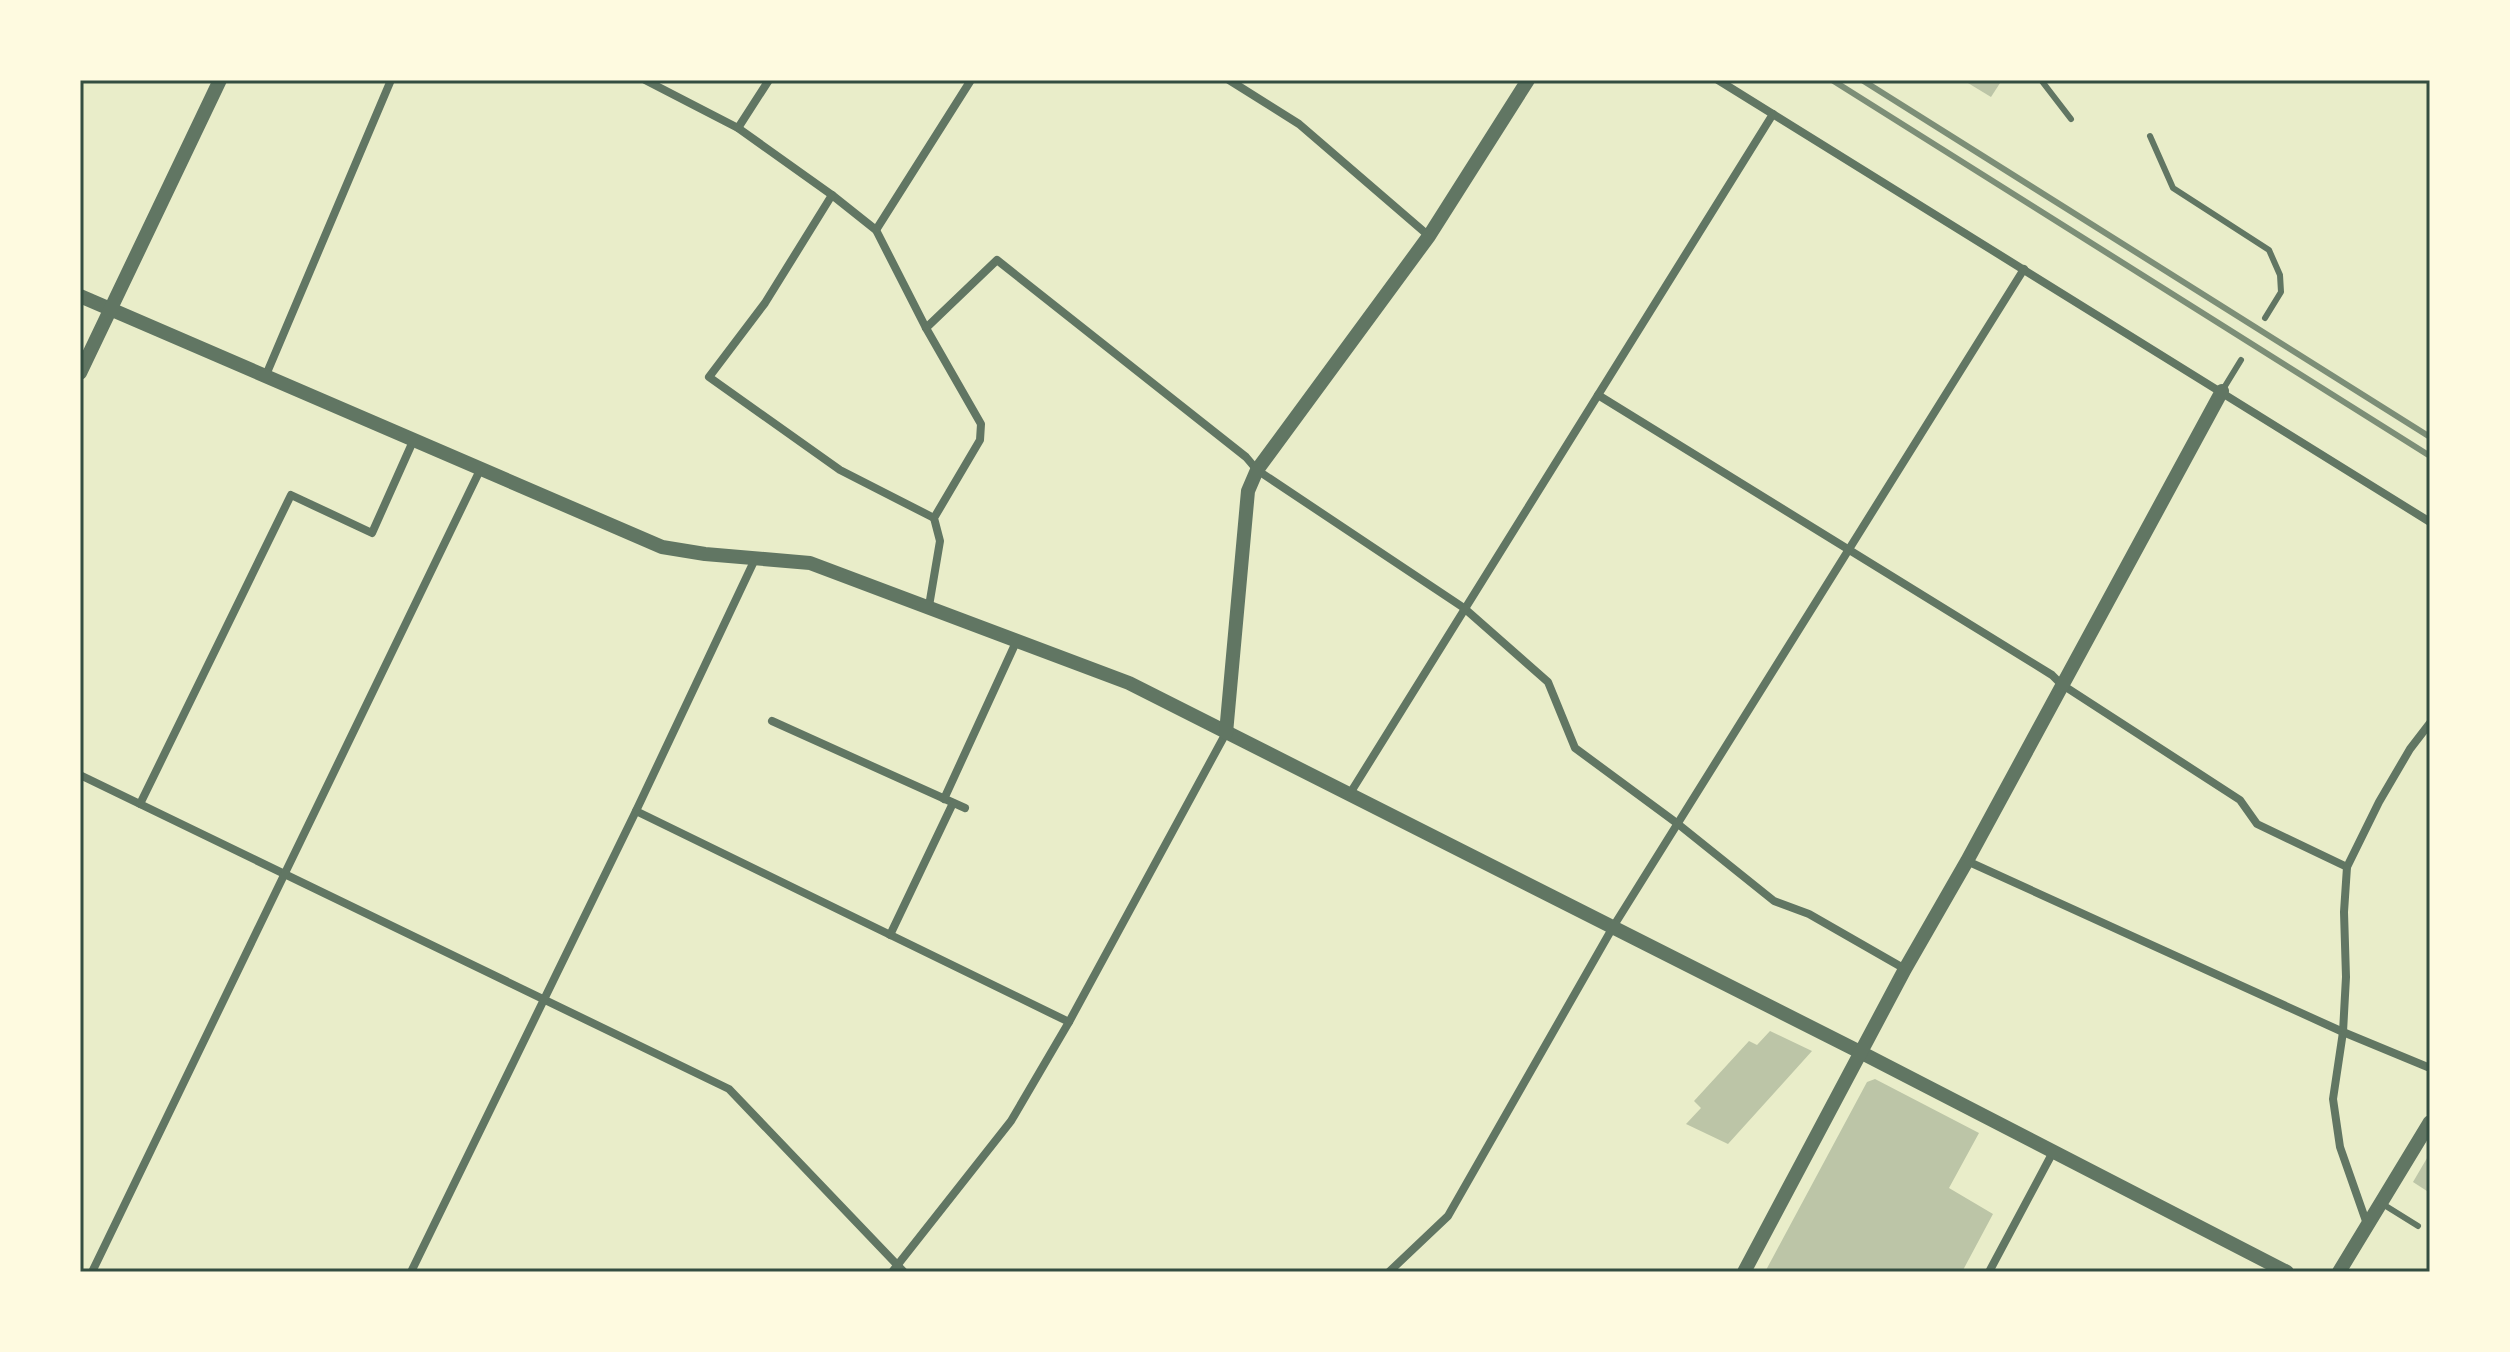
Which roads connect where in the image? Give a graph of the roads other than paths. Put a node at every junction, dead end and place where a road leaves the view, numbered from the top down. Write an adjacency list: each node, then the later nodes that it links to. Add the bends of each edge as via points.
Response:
1 (220, 80): 19 (street)
2 (391, 80): 24 (street)
3 (645, 80): 12 (street)
4 (769, 80): 12 (street)
5 (971, 80): 15 (street)
6 (1229, 80): 16 (street, via 1299,124)
7 (1528, 80): 16 (street)
8 (1718, 80): 10 (street)
9 (2041, 80): 11 (lane)
10 (1773, 114): 17 (street); 26 (street)
11 (2071, 119)
12 (738, 128): 14 (street)
13 (2150, 136): 20 (lane, via 2173,188 2269,250 2281,292)
14 (832, 195): 15 (street); 30 (street, via 765,303 709,377 840,470)
15 (876, 230): 21 (street)
16 (1429, 236): 29 (street)
17 (2024, 269): 25 (street); 32 (street)
18 (80, 296): 19 (street)
19 (111, 310): 23 (street); 24 (street)
20 (2265, 318)
21 (926, 328): 29 (street, via 997,260); 30 (street, via 981,424 980,440)
22 (2241, 360): 25 (lane)
23 (80, 373)
24 (266, 375): 27 (street)
25 (2222, 391): 31 (street); 37 (street)
26 (1598, 395): 32 (street); 35 (street)
27 (414, 439): 28 (street); 44 (street, via 372,533 291,495)
28 (481, 468): 33 (street, via 662,547); 50 (street)
29 (1257, 470): 35 (street); 40 (street, via 1248,491)
30 (934, 518): 34 (street, via 940,541)
31 (2430, 522)
32 (1848, 550): 37 (street); 47 (street)
33 (756, 557): 34 (street, via 810,563); 46 (street)
34 (929, 606): 36 (street)
35 (1464, 608): 42 (street); 47 (street, via 1548,682 1575,748)
36 (1017, 640): 40 (street, via 1129,683); 43 (street)
37 (2061, 684): 48 (street); 49 (street, via 2240,800 2257,824)
38 (772, 721): 43 (street)
39 (2430, 723): 49 (street, via 2379,802)
40 (1226, 733): 42 (street); 55 (street)
41 (80, 775): 44 (street)
42 (1349, 795): 51 (street)
43 (949, 801): 45 (street); 52 (street)
44 (140, 804): 50 (street)
45 (965, 808)
46 (636, 811): 52 (street); 54 (street)
47 (1678, 824): 51 (street); 53 (street, via 1774,901 1809,914)
48 (1967, 861): 53 (street); 56 (street)
49 (2347, 867): 56 (street)
50 (286, 875): 54 (street); 66 (street)
51 (1613, 927): 57 (street); 64 (street, via 1448,1216)
52 (890, 935): 55 (street)
53 (1905, 969): 57 (street)
54 (543, 1000): 65 (street, via 729,1089); 67 (street)
55 (1069, 1022): 65 (street, via 1011,1121)
56 (2343, 1032): 58 (street); 62 (street, via 2333,1099 2340,1147)
57 (1862, 1053): 60 (street); 69 (street)
58 (2430, 1068)
59 (2430, 1122): 61 (street)
60 (2053, 1152): 70 (street); 71 (street)
61 (2381, 1203): 62 (street); 63 (lane)
62 (2368, 1225): 72 (street)
63 (2418, 1226)
64 (1391, 1269): 68 (street)
65 (898, 1270)
66 (92, 1272)
67 (411, 1272)
68 (1403, 1272)
69 (1744, 1272)
70 (1989, 1272)
71 (2287, 1272)
72 (2339, 1272)

